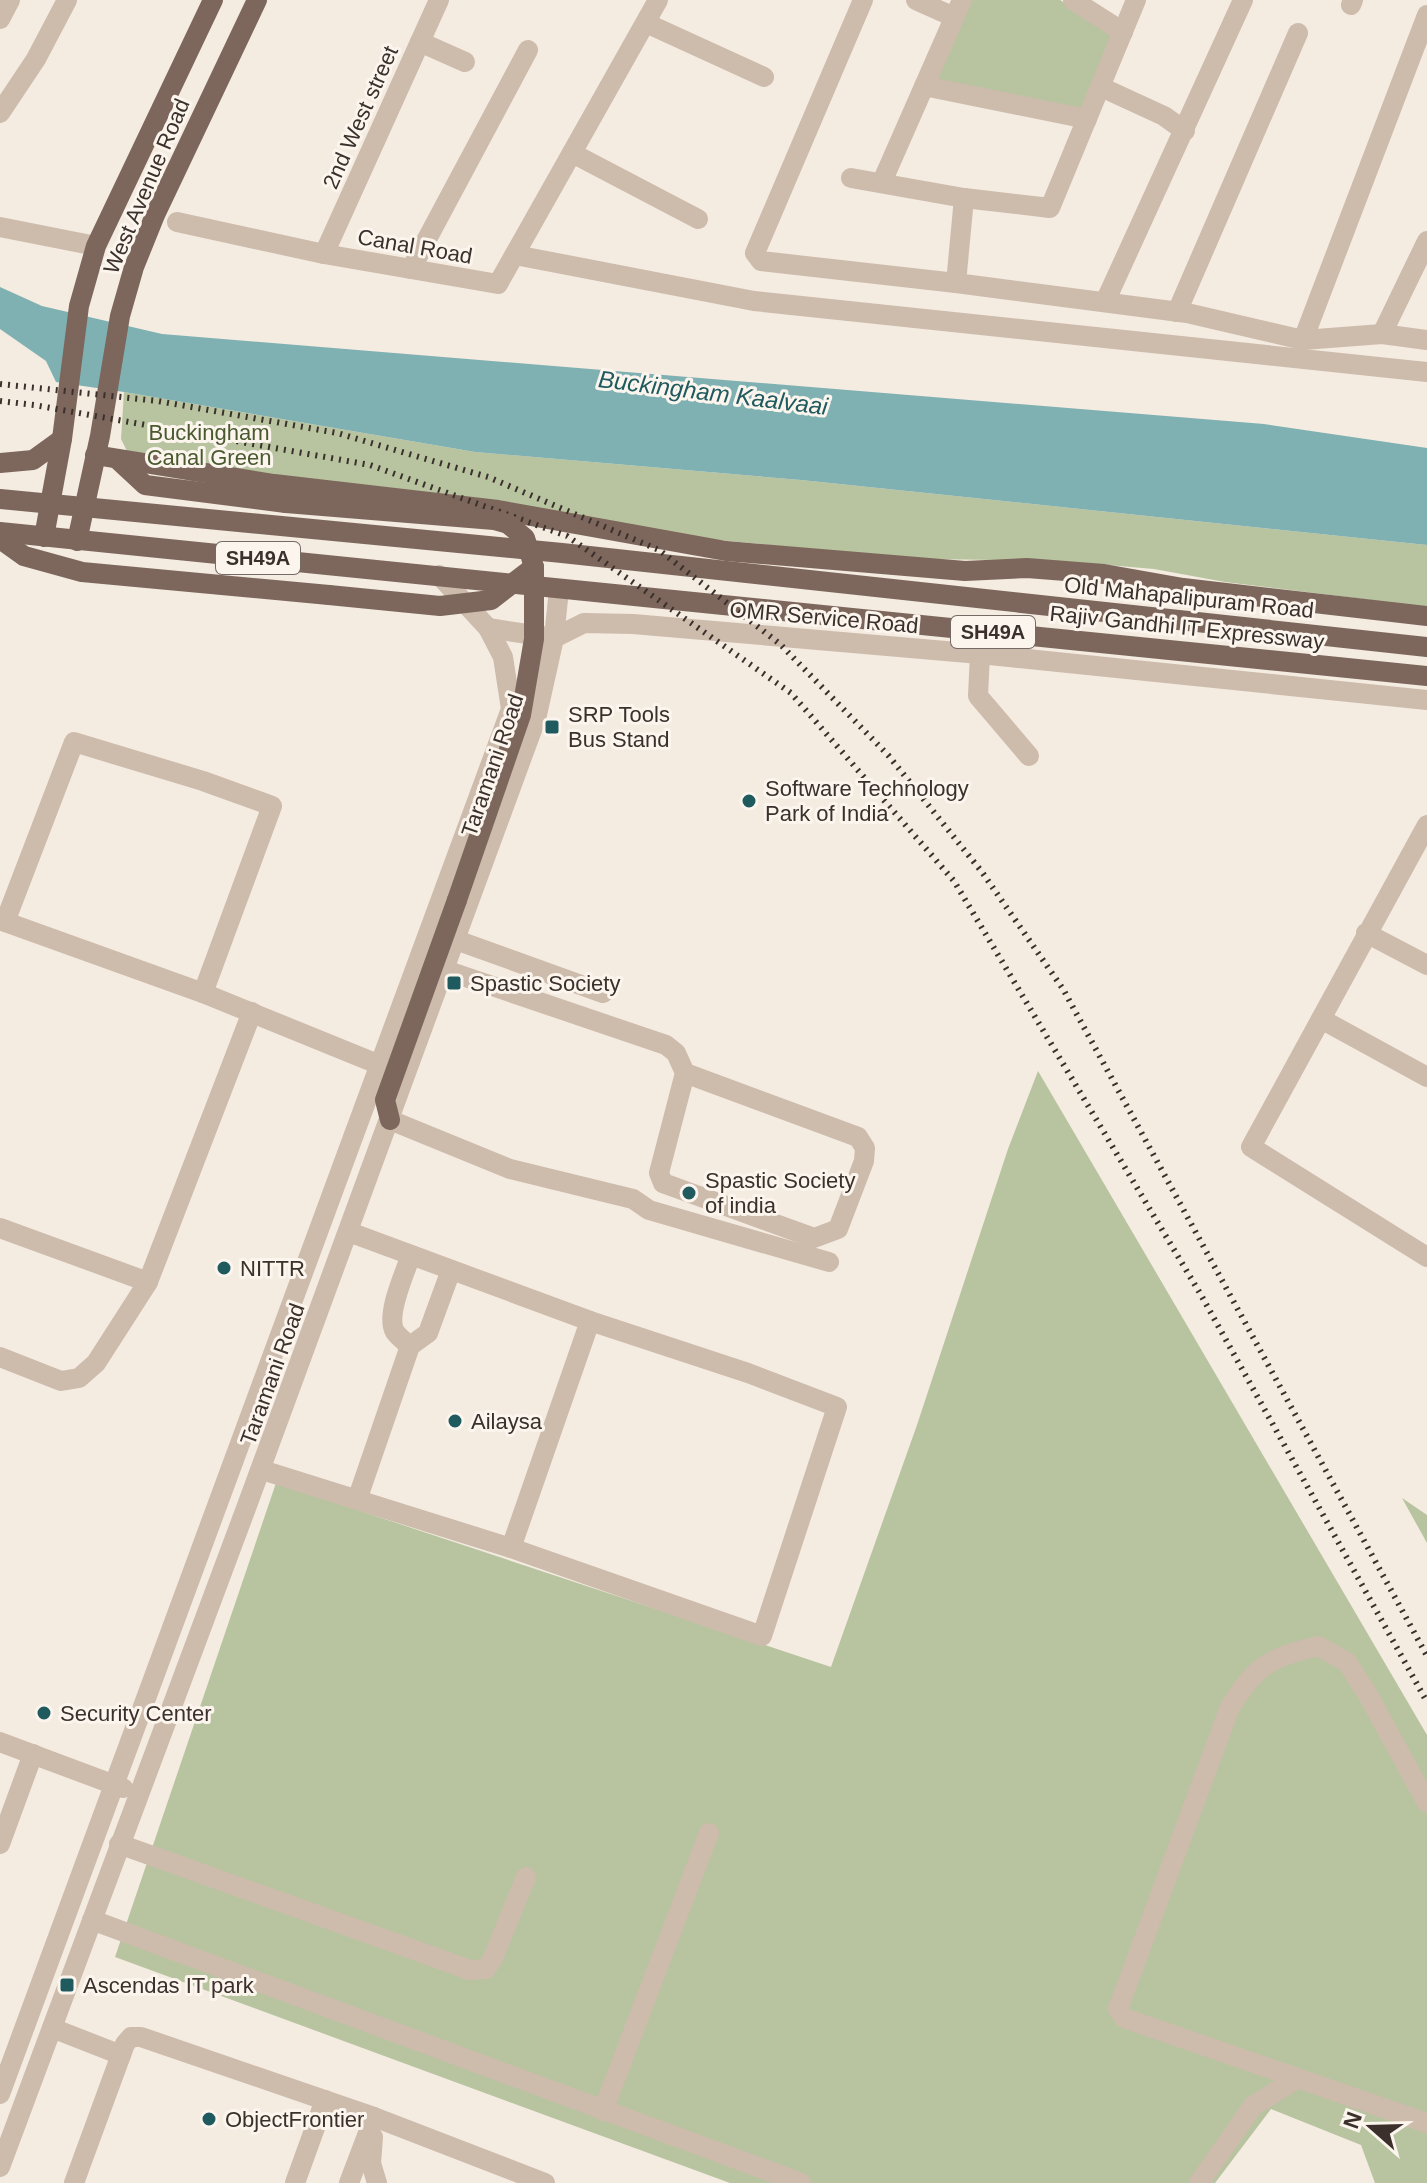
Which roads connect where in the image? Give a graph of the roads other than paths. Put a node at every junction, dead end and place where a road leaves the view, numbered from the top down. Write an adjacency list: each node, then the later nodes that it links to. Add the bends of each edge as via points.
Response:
1 (10, 0): 14 (street)
2 (67, 0): 24 (street)
3 (213, 0): 35 (main road, West Avenue Road)
4 (257, 0): 47 (main road, West Avenue Road, via 134,267)
5 (439, 0): 18 (street, 2nd West street)
6 (658, 0): 15 (street, Canal Road)
7 (863, 0): 39 (street, via 755,253 761,261)
8 (916, 0): 12 (street)
9 (1073, 0): 16 (street)
10 (1136, 0): 16 (street)
11 (1243, 0): 26 (street)
12 (958, 8): 22 (street)
13 (1427, 15): 43 (street)
14 (0, 19)
15 (646, 23): 21 (street); 27 (street, Canal Road)
16 (1123, 32): 23 (street)
17 (1298, 33): 41 (street)
18 (420, 42): 20 (street); 36 (street, 2nd West street)
19 (528, 50): 38 (street)
20 (465, 62)
21 (764, 77)
22 (924, 86): 25 (street); 29 (street)
23 (1101, 87): 25 (street); 26 (street)
24 (0, 113)
25 (1087, 119): 30 (street, via 1050,208)
26 (1185, 131): 40 (street)
27 (572, 153): 31 (street); 37 (street, Canal Road)
28 (851, 178): 29 (street)
29 (882, 182): 30 (street)
30 (964, 198): 39 (street)
31 (698, 219)
32 (177, 222): 36 (street, Canal Road)
33 (0, 227): 35 (street)
34 (1427, 241): 42 (street)
35 (96, 246): 46 (main road, West Avenue Road, via 79,306)
36 (324, 254): 38 (street, Canal Road)
37 (515, 255): 38 (street, Canal Road, via 498,284); 45 (street, via 754,301)
38 (411, 269)
39 (956, 283): 40 (street)
40 (1105, 302): 41 (street)
41 (1177, 312): 43 (street)
42 (1382, 334): 43 (street); 44 (street)
43 (1303, 340)
44 (1427, 340)
45 (1427, 372)
46 (62, 439): 49 (main road, via 33,460); 52 (main road, West Avenue Road)
47 (95, 455): 48 (main road); 53 (main road, West Avenue Road)
48 (117, 459): 50 (main road); 60 (main road, via 498,510 726,551)
49 (0, 463)
50 (145, 485): 54 (main road, via 128,493); 59 (main road, bridge, via 494,520 525,538)
51 (0, 499): 52 (main road)
52 (49, 505): 53 (main road, SH49A); 56 (main road, West Avenue Road)
53 (83, 509): 54 (main road, SH49A); 57 (main road, West Avenue Road)
54 (112, 511): 63 (main road, Old Mahapalipuram Road / SH49A)
55 (0, 532): 56 (main road)
56 (44, 537): 57 (main road)
57 (77, 541): 61 (main road, SH49A)
58 (9, 545): 59 (main road, bridge, via 24,556 82,572 440,606 491,600)
59 (534, 567): 89 (main road, bridge, via 534,639 521,715 385,1100)
60 (965, 571): 63 (main road); 66 (main road, via 1027,568 1104,574)
61 (439, 575): 62 (main road, Rajiv Gandhi IT Expressway); 67 (street)
62 (559, 589): 68 (main road, Rajiv Gandhi IT Expressway / SH49A); 69 (street, Taramani Road)
63 (946, 596): 64 (main road, Old Mahapalipuram Road / SH49A)
64 (999, 601): 65 (main road, Old Mahapalipuram Road / SH49A); 68 (main road)
65 (1061, 607): 70 (main road); 71 (main road, Old Mahapalipuram Road / SH49A)
66 (1427, 616)
67 (488, 628): 69 (street); 86 (street, Taramani Road, via 503,657 511,709)
68 (995, 632): 70 (main road, Rajiv Gandhi IT Expressway / SH49A)
69 (554, 638): 72 (street, OMR Service Road, via 584,623 633,624); 79 (street, Taramani Road, via 536,719)
70 (1058, 638): 73 (main road, Rajiv Gandhi IT Expressway / SH49A)
71 (1427, 647)
72 (980, 654): 74 (street, OMR Service Road); 75 (street, via 978,696)
73 (1427, 676)
74 (1427, 700)
75 (1029, 756)
76 (1427, 825): 78 (street)
77 (2, 921): 82 (street); 82 (street, via 74,742 217,786 272,806)
78 (1366, 933): 80 (street); 85 (street)
79 (456, 940): 81 (street, Taramani Road); 83 (street)
80 (1427, 965)
81 (445, 970): 87 (street, via 666,1045); 89 (street, Taramani Road)
82 (203, 993): 84 (street)
83 (603, 993)
84 (252, 1012): 86 (street); 96 (street)
85 (1321, 1019): 88 (street); 93 (street, via 1251,1147)
86 (380, 1065): 105 (street, Taramani Road)
87 (685, 1073): 87 (street, via 659,1173 663,1183 814,1238 838,1229 864,1161 865,1148 858,1137)
88 (1427, 1077)
89 (390, 1120): 91 (street, Taramani Road); 94 (street, via 510,1169 633,1199 649,1210)
90 (0, 1228): 96 (street)
91 (349, 1232): 92 (street); 100 (street, Taramani Road)
92 (411, 1255): 95 (street); 98 (street, via 392,1324)
93 (1427, 1257)
94 (829, 1262)
95 (451, 1270): 97 (street); 98 (street, via 428,1333)
96 (148, 1282): 99 (street, via 96,1363 79,1378 61,1381)
97 (590, 1321): 102 (street); 102 (street, via 837,1407 762,1636)
98 (410, 1346): 101 (street)
99 (0, 1357)
100 (262, 1470): 101 (street); 106 (street, Taramani Road)
101 (357, 1500): 102 (street)
102 (511, 1548)
103 (0, 1742): 104 (street)
104 (33, 1754): 105 (street); 109 (street)
105 (114, 1784): 106 (street); 116 (street, Taramani Road)
106 (138, 1793): 110 (street, Taramani Road)
107 (1427, 1803): 115 (street, via 1347,1662 1318,1646 1280,1656 1259,1669 1230,1707 1118,2009 1124,2018)
108 (709, 1833): 118 (street)
109 (0, 1844)
110 (119, 1844): 111 (street, via 470,1970 486,1969 493,1958); 112 (street, Taramani Road)
111 (526, 1877)
112 (92, 1920): 113 (street, Taramani Road); 118 (street)
113 (52, 2028): 114 (street); 121 (street, Taramani Road)
114 (121, 2055): 117 (street, via 131,2037 141,2037); 122 (street)
115 (1296, 2079): 120 (street); 128 (street, via 1253,2106)
116 (0, 2094)
117 (325, 2100): 119 (street); 123 (street)
118 (603, 2111): 127 (street)
119 (374, 2117): 124 (street); 125 (street, via 371,2163); 126 (street)
120 (1427, 2123)
121 (0, 2167)
122 (74, 2183)
123 (295, 2183)
124 (349, 2183)
125 (377, 2183)
126 (545, 2183)
127 (801, 2183)
128 (1199, 2183)

